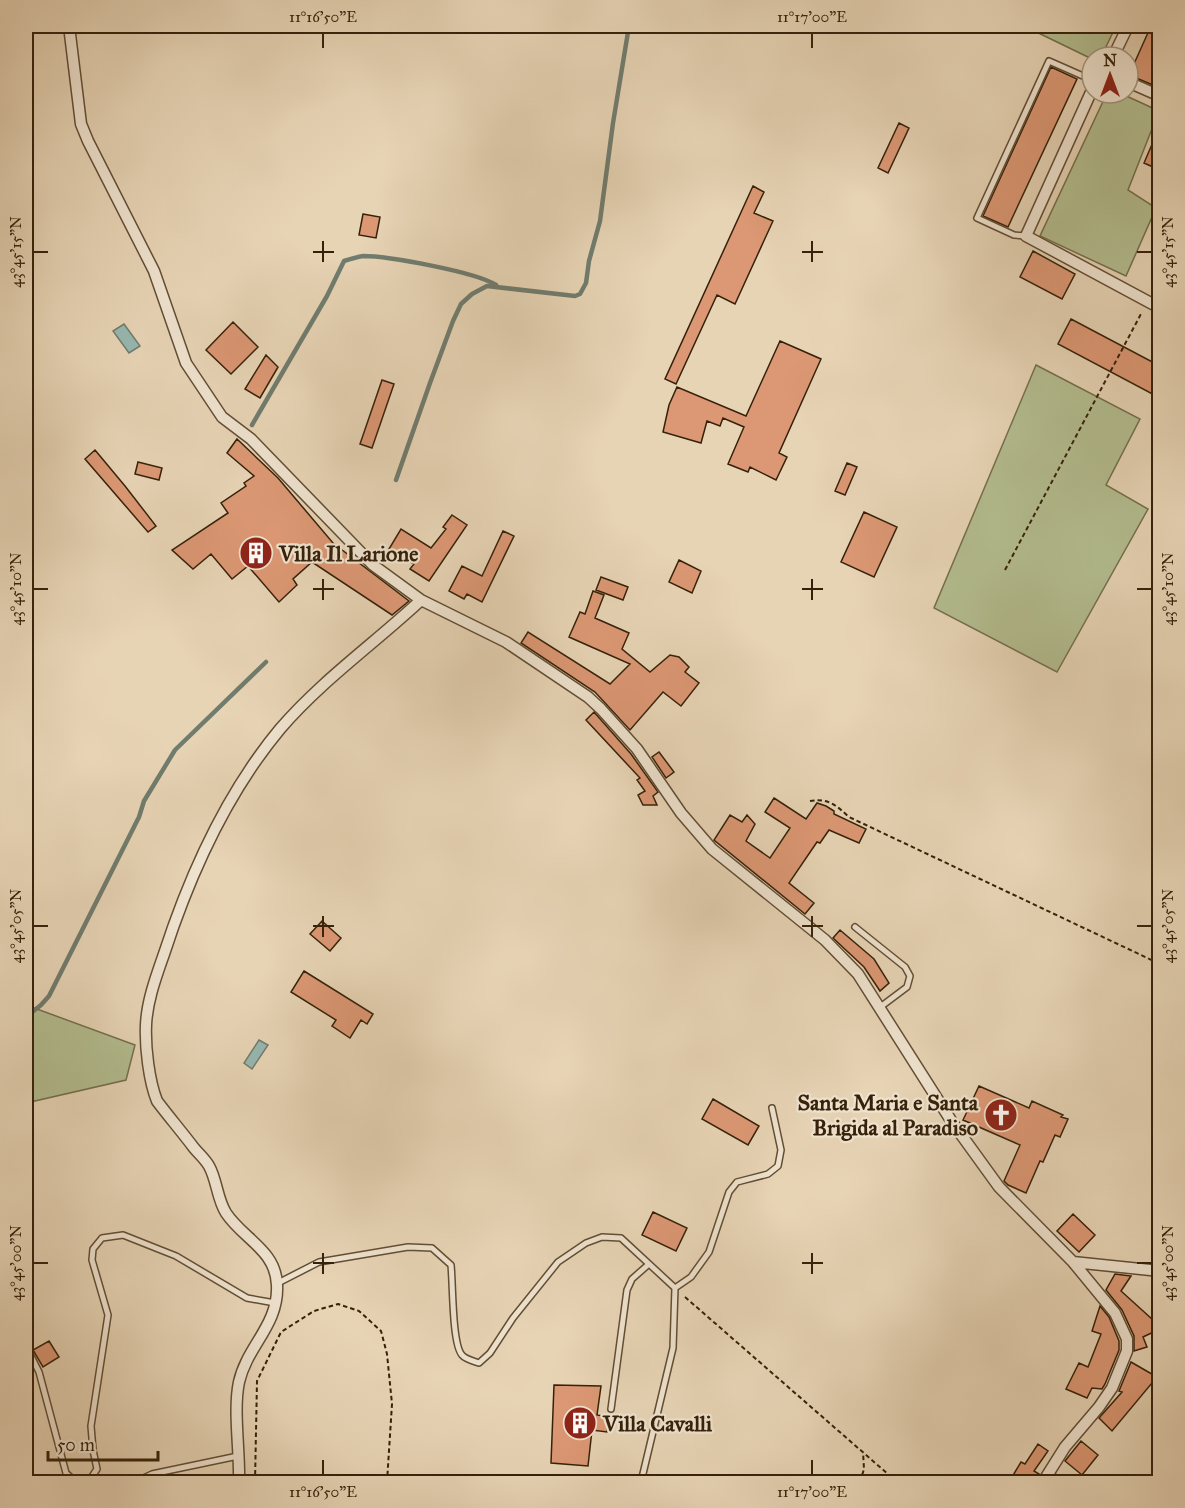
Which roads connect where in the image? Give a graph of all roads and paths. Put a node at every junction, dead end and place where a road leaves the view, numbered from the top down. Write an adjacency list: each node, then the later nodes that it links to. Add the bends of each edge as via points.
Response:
1 (69, 26): 12 (street, via 81,124 154,271 186,363 222,417 251,439 373,565)
2 (1128, 26): 3 (street)
3 (1119, 45)
4 (1080, 75): 8 (lane, via 1049,61 977,218 1014,235)
5 (1140, 87): 6 (street)
6 (1160, 96)
7 (1085, 105): 8 (street)
8 (1026, 236): 9 (street)
9 (1148, 302): 10 (street); 11 (path)
10 (1160, 308)
11 (1005, 570)
12 (421, 600): 16 (street, via 506,642 588,697 637,749 681,813 712,849 825,940 858,974); 21 (street, via 305,703 259,755 233,794 194,873 152,989 146,1025 152,1089 157,1101 208,1164 224,1210 262,1248)
13 (810, 801): 15 (path, via 833,802 849,818)
14 (855, 927): 16 (lane, via 905,967 909,976 907,987)
15 (1160, 964)
16 (879, 1008): 18 (street, via 999,1187)
17 (772, 1108): 22 (lane, via 780,1150 778,1166 768,1174 737,1182 729,1192 709,1252 691,1277)
18 (1073, 1262): 20 (street); 28 (street, via 1115,1313 1127,1339 1127,1351 1100,1407 1065,1447)
19 (649, 1264): 21 (lane, via 621,1238 586,1243 558,1262 479,1363 463,1357 456,1346 451,1265 432,1248 408,1247 319,1262); 22 (lane); 25 (lane, via 632,1279 627,1290)
20 (1160, 1271)
21 (278, 1283): 23 (street)
22 (675, 1288): 26 (path); 33 (lane, via 673,1348)
23 (277, 1304): 24 (lane, via 247,1298 176,1256 123,1235 102,1238 93,1249 92,1260 108,1315 91,1426 98,1469 89,1481 76,1482 66,1473 39,1372); 27 (street, via 240,1379)
24 (26, 1346)
25 (611, 1409)
26 (863, 1452): 34 (path); 35 (path)
27 (240, 1456): 29 (lane, via 152,1474); 30 (street)
28 (1050, 1472): 36 (street); 37 (lane)
29 (135, 1482)
30 (239, 1482)
31 (255, 1482): 32 (path, via 256,1382 281,1332 314,1311 338,1304 359,1311 381,1331 392,1404)
32 (387, 1482)
33 (641, 1482)
34 (860, 1482)
35 (897, 1482)
36 (1043, 1482)
37 (1058, 1482)

